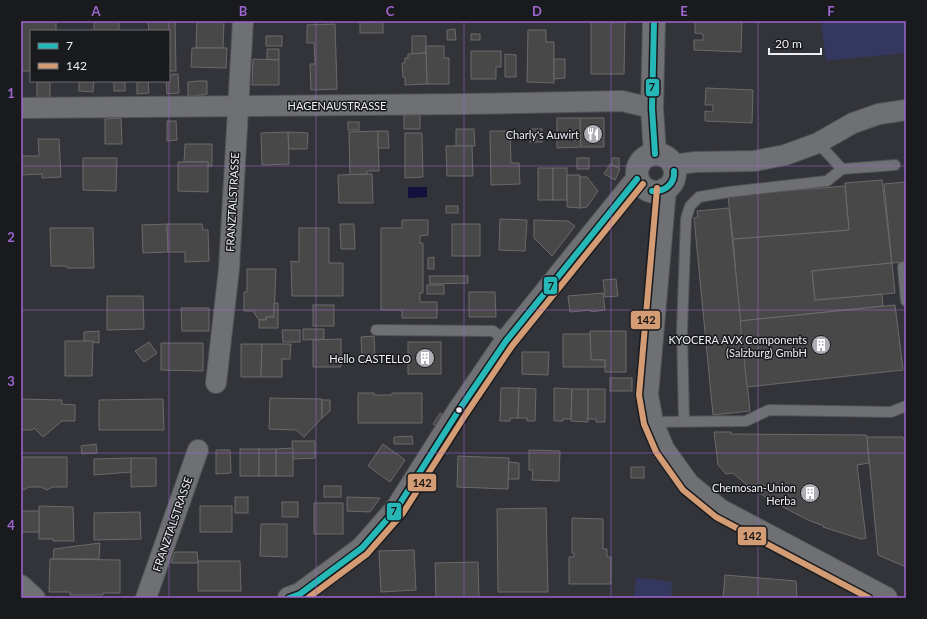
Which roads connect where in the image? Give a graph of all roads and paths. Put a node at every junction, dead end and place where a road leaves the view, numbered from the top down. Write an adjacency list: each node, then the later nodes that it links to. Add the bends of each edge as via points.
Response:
1 (243, 21): 3 (street, FRANZTALSTRASSE)
2 (654, 21): 5 (street)
3 (238, 106): 4 (street, HAGENAUSTRASSE); 5 (street, HAGENAUSTRASSE, via 622,101); 17 (street, FRANZTALSTRASSE, via 229,269)
4 (21, 108)
5 (652, 108): 8 (street)
6 (906, 110): 7 (street, via 879,114 853,123)
7 (818, 143): 8 (street, via 785,155 754,161 695,162); 10 (lane)
8 (664, 159): 11 (street, via 644,158 636,173); 12 (street, via 674,170 673,181)
9 (895, 165): 10 (lane)
10 (842, 169): 19 (lane, via 827,181 700,197 690,206 686,219 682,330)
11 (637, 179): 12 (street, via 649,191 660,192); 16 (street)
12 (665, 189): 20 (street, via 647,395)
13 (903, 267): 14 (lane)
14 (906, 301)
15 (376, 330): 16 (lane, via 493,331)
16 (506, 341): 25 (street, via 458,410 397,508 362,548 300,594)
17 (216, 383)
18 (906, 406): 19 (lane, via 891,412 769,410 746,421)
19 (684, 421): 20 (lane)
20 (652, 422): 26 (street, via 663,449 688,484 720,510)
21 (198, 450): 24 (street, FRANZTALSTRASSE)
22 (21, 585): 23 (street)
23 (35, 598)
24 (146, 598)
25 (289, 598)
26 (886, 598)

